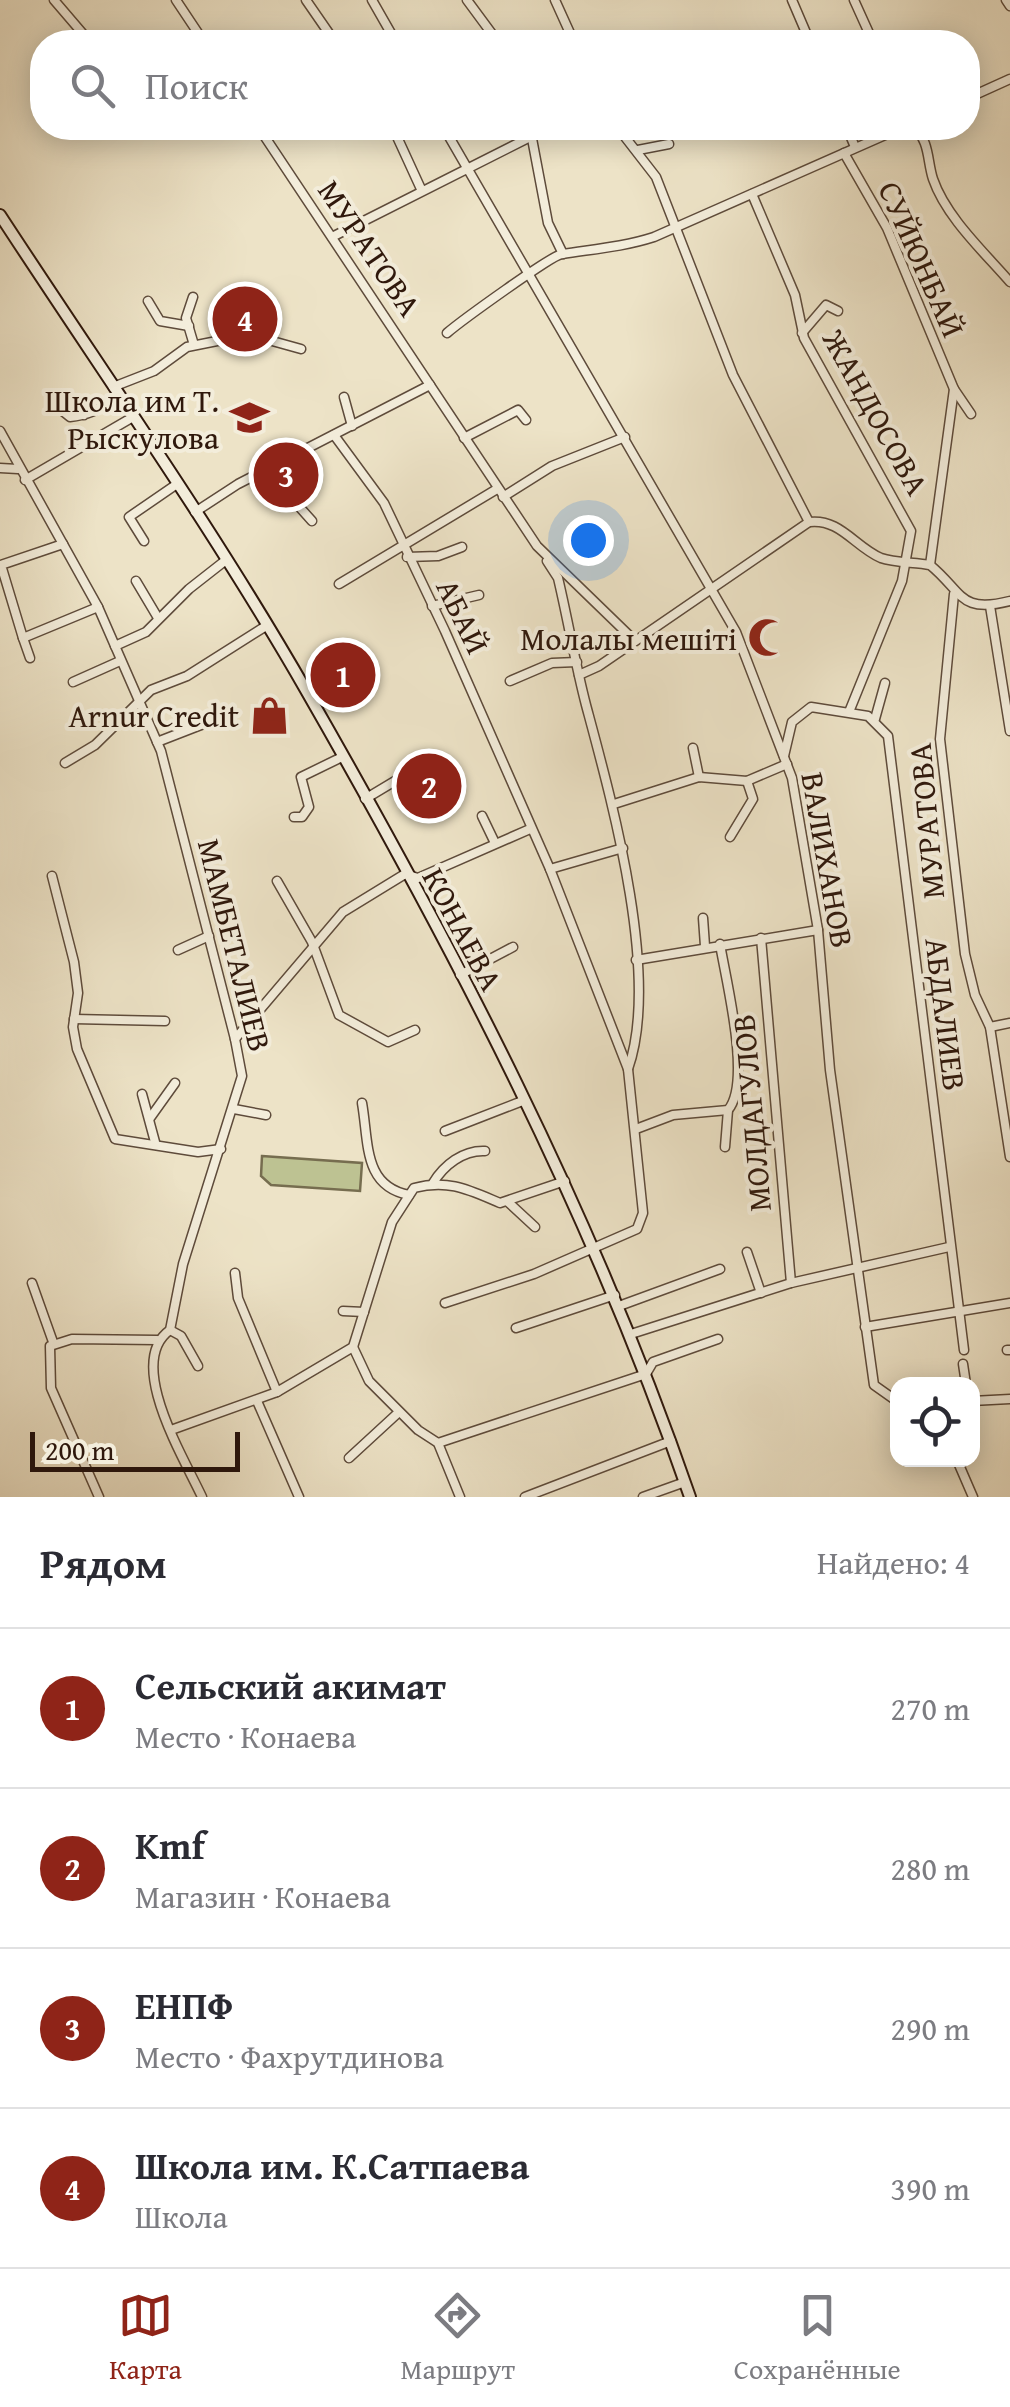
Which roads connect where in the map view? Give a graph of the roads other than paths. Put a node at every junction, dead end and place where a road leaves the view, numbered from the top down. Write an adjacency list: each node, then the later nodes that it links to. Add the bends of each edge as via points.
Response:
1 (54, 0): 10 (street)
2 (176, 0): 11 (street)
3 (306, 0): 12 (street)
4 (372, 0): 13 (street)
5 (468, 0): 14 (street)
6 (554, 0): 15 (street)
7 (792, 0): 16 (street)
8 (868, 0): 9 (street)
9 (855, 3): 17 (street)
10 (82, 30)
11 (196, 30)
12 (327, 30)
13 (389, 30)
14 (489, 30)
15 (568, 30)
16 (805, 30)
17 (867, 30)
18 (1010, 79): 19 (street)
19 (980, 93)
20 (267, 140): 38 (street, МУРАТОВА)
21 (398, 140): 34 (street)
22 (451, 140): 33 (street, ВАЛИХАНОВ)
23 (513, 140): 33 (street)
24 (533, 140): 39 (street, via 548,223)
25 (629, 140): 31 (street)
26 (852, 140): 30 (street)
27 (873, 140): 30 (street)
28 (922, 140): 41 (street, via 944,200)
29 (670, 144): 31 (street)
30 (855, 148): 32 (street)
31 (638, 150): 37 (street)
32 (844, 153): 35 (street); 51 (street, СУЙЮНБАЙ, via 887,228)
33 (466, 167): 34 (street); 40 (street, ВАЛИХАНОВ)
34 (420, 189): 38 (street)
35 (752, 194): 37 (street); 47 (street, ЖАНДОСОВА, via 794,295)
36 (0, 215): 52 (main road, КОНАЕВА)
37 (675, 229): 39 (street, via 620,248); 70 (street, via 733,375)
38 (332, 237): 50 (street, МУРАТОВА)
39 (563, 254): 40 (street, via 543,261)
40 (530, 276): 46 (street); 61 (street, ВАЛИХАНОВ)
41 (1010, 282)
42 (194, 297): 45 (street)
43 (148, 301): 45 (street, via 160,321)
44 (838, 311): 47 (street, via 826,305)
45 (188, 326): 48 (street)
46 (447, 333)
47 (802, 334): 78 (street, ЖАНДОСОВА, via 906,518 912,531)
48 (194, 345): 49 (street, via 264,339); 52 (street)
49 (301, 349)
50 (430, 385): 58 (street); 62 (street, МУРАТОВА)
51 (954, 388): 54 (street); 79 (street, СУЙЮНБАЙ)
52 (117, 392): 55 (street); 56 (main road, КОНАЕВА)
53 (344, 397): 58 (street)
54 (971, 414)
55 (84, 416)
56 (134, 417): 65 (street); 66 (main road, КОНАЕВА)
57 (526, 420): 62 (street, via 518,410 509,411)
58 (352, 426): 60 (street)
59 (0, 432): 65 (street, МАМБЕТАЛИЕВ)
60 (334, 434): 64 (street); 73 (street, АБАЙ, via 384,503)
61 (626, 437): 67 (street); 82 (street, ВАЛИХАНОВ)
62 (464, 438): 67 (street, МУРАТОВА)
63 (0, 468): 65 (street, via 10,465)
64 (268, 472): 68 (street); 69 (street)
65 (23, 476): 72 (street, МАМБЕТАЛИЕВ)
66 (177, 484): 68 (main road, КОНАЕВА); 71 (street, via 130,517)
67 (500, 493): 73 (street); 74 (street, МУРАТОВА)
68 (194, 512): 77 (main road, КОНАЕВА)
69 (312, 521)
70 (809, 522): 78 (street, via 837,527 884,559); 82 (street)
71 (144, 541)
72 (63, 544): 88 (street, МАМБЕТАЛИЕВ); 91 (street, via 1,565)
73 (404, 545): 76 (street, АБАЙ); 81 (street)
74 (537, 546): 92 (street, МУРАТОВА); 96 (street, МУРАТОВА, via 558,578)
75 (462, 547): 76 (street)
76 (407, 557): 86 (street, АБАЙ)
77 (226, 560): 89 (street); 90 (main road, КОНАЕВА)
78 (907, 560): 79 (street); 102 (street, ЖАНДОСОВА)
79 (930, 565): 83 (street)
80 (136, 580): 89 (street)
81 (340, 584)
82 (711, 589): 92 (street); 109 (street, ВАЛИХАНОВ, via 736,632)
83 (954, 594): 87 (street, via 977,607); 142 (street, МУРАТОВА, via 940,739 965,954)
84 (478, 595): 86 (street)
85 (1010, 600): 87 (street)
86 (432, 606): 118 (street, АБАЙ)
87 (990, 606): 105 (street)
88 (98, 607): 91 (street); 93 (street, МАМБЕТАЛИЕВ)
89 (158, 618): 93 (street, via 146,632)
90 (266, 626): 101 (street); 108 (main road, КОНАЕВА)
91 (23, 638): 94 (street)
92 (635, 642): 97 (street)
93 (115, 646): 95 (street, МАМБЕТАЛИЕВ)
94 (30, 658)
95 (120, 661): 99 (street); 101 (street, МАМБЕТАЛИЕВ)
96 (577, 662): 97 (street, МУРАТОВА); 98 (street, via 552,663)
97 (579, 675): 115 (street, МУРАТОВА)
98 (510, 681)
99 (73, 682)
100 (885, 682): 103 (street)
101 (138, 702): 106 (street, МАМБЕТАЛИЕВ); 110 (street)
102 (849, 712): 103 (street); 109 (street, via 800,712)
103 (879, 722): 166 (street, АБДАЛИЕВ, via 894,771)
104 (206, 723): 106 (street)
105 (1010, 731)
106 (157, 742): 128 (street, МАМБЕТАЛИЕВ)
107 (692, 748): 112 (street)
108 (342, 756): 114 (main road, КОНАЕВА); 117 (street, via 301,778 309,807)
109 (785, 760): 113 (street); 127 (street, ВАЛИХАНОВ, via 800,808)
110 (66, 764)
111 (405, 776): 114 (street)
112 (700, 777): 113 (street); 115 (street)
113 (747, 782): 119 (street, via 753,799)
114 (365, 798): 123 (main road, КОНАЕВА)
115 (614, 804): 121 (street, МУРАТОВА)
116 (482, 816): 120 (street)
117 (294, 817)
118 (530, 829): 120 (street); 122 (street, АБАЙ)
119 (730, 837)
120 (496, 844): 123 (street, via 418,878)
121 (622, 848): 122 (street); 135 (street, МУРАТОВА)
122 (550, 869): 145 (street, АБАЙ)
123 (404, 874): 133 (street, via 344,912); 136 (main road, КОНАЕВА)
124 (52, 876): 137 (street, via 74,962)
125 (276, 881): 133 (street)
126 (703, 918): 131 (street)
127 (818, 930): 129 (street); 169 (street, ВАЛИХАНОВ)
128 (208, 936): 134 (street); 144 (street, МАМБЕТАЛИЕВ)
129 (761, 938): 130 (street); 173 (street, МОЛДАГУЛОВ)
130 (720, 944): 131 (street); 151 (street, via 737,1054)
131 (705, 946): 135 (street)
132 (513, 947): 136 (street)
133 (315, 949): 141 (street, via 338,1015); 144 (street)
134 (178, 950)
135 (636, 960): 145 (street, МУРАТОВА)
136 (460, 975): 148 (main road, КОНАЕВА)
137 (74, 1020): 138 (street); 156 (street, via 77,1050 115,1138)
138 (165, 1021)
139 (368, 1021): 141 (street)
140 (1010, 1023): 142 (street)
141 (358, 1026): 143 (street, via 388,1042)
142 (990, 1028): 160 (street, МУРАТОВА)
143 (416, 1030)
144 (235, 1039): 150 (street, МАМБЕТАЛИЕВ, via 242,1076)
145 (628, 1068): 155 (street)
146 (175, 1083): 153 (street)
147 (142, 1094): 153 (street)
148 (525, 1100): 154 (street); 161 (main road, КОНАЕВА)
149 (362, 1103): 163 (street, via 376,1177 388,1191)
150 (234, 1109): 152 (street); 158 (street, МАМБЕТАЛИЕВ)
151 (728, 1110): 155 (street, via 673,1116); 157 (street)
152 (266, 1115)
153 (150, 1118): 156 (street)
154 (445, 1130)
155 (636, 1130): 167 (street, via 642,1222)
156 (155, 1142): 158 (street)
157 (725, 1146)
158 (221, 1150): 183 (street, МАМБЕТАЛИЕВ, via 183,1264)
159 (485, 1151): 162 (street, via 442,1168)
160 (1010, 1156)
161 (565, 1180): 164 (street); 167 (main road, КОНАЕВА)
162 (434, 1183): 163 (street); 164 (street)
163 (409, 1195): 180 (street, via 392,1222)
164 (508, 1202): 165 (street)
165 (534, 1227)
166 (949, 1247): 169 (street); 178 (street, АБДАЛИЕВ)
167 (596, 1250): 175 (main road, КОНАЕВА); 176 (street)
168 (747, 1252): 174 (street)
169 (856, 1268): 173 (street); 181 (street, ВАЛИХАНОВ)
170 (720, 1269): 175 (street)
171 (234, 1273): 194 (street)
172 (32, 1282): 187 (street)
173 (791, 1283): 174 (street)
174 (761, 1293): 184 (street)
175 (617, 1301): 182 (street); 184 (main road, КОНАЕВА)
176 (446, 1303)
177 (1010, 1304): 178 (street)
178 (960, 1310): 181 (street); 189 (street, АБДАЛИЕВ)
179 (342, 1311): 180 (street)
180 (364, 1312): 188 (street)
181 (864, 1327): 195 (street, ВАЛИХАНОВ, via 874,1385)
182 (516, 1328)
183 (170, 1330): 186 (street); 191 (street, via 182,1336)
184 (631, 1334): 192 (main road, КОНАЕВА)
185 (718, 1338): 192 (street, via 653,1362)
186 (157, 1340): 187 (street); 200 (street, via 149,1367)
187 (53, 1342): 206 (street, via 51,1388)
188 (353, 1347): 194 (street); 199 (street, via 369,1381)
189 (964, 1350)
190 (963, 1364): 193 (street)
191 (198, 1366)
192 (646, 1374): 201 (main road, КОНАЕВА); 202 (street)
193 (965, 1377)
194 (277, 1392): 197 (street)
195 (890, 1396)
196 (1010, 1399): 198 (street)
197 (257, 1401): 200 (street); 208 (street)
198 (980, 1401)
199 (399, 1412): 202 (street); 203 (street)
200 (171, 1430): 207 (street)
201 (671, 1440): 205 (main road, КОНАЕВА); 210 (street)
202 (438, 1443): 209 (street)
203 (349, 1458)
204 (960, 1467): 213 (street)
205 (685, 1482): 211 (street); 212 (main road, КОНАЕВА)
206 (100, 1497)
207 (202, 1497)
208 (299, 1497)
209 (460, 1497)
210 (526, 1497)
211 (643, 1497)
212 (690, 1497)
213 (972, 1497)

